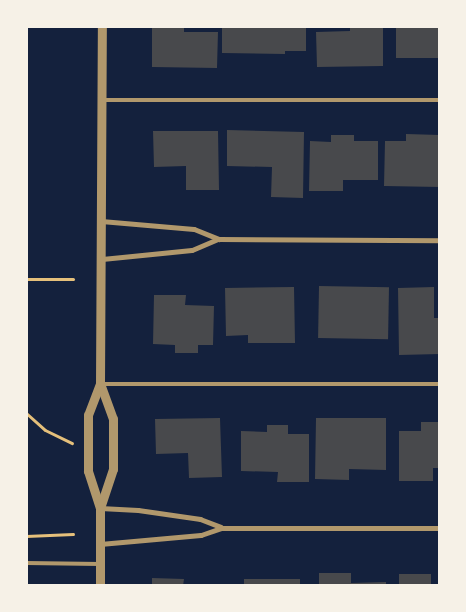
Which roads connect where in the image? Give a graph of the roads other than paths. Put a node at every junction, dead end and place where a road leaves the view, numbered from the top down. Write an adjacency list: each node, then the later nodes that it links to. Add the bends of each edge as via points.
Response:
1 (102, 26): 2 (street)
2 (102, 100): 3 (lane); 4 (street)
3 (440, 100)
4 (101, 221): 5 (street, via 194,229); 7 (street)
5 (219, 239): 6 (street); 7 (street, via 192,250)
6 (440, 240)
7 (102, 259): 8 (street)
8 (100, 384): 9 (lane); 10 (street, via 88,415 88,461); 10 (street, via 114,419 114,469)
9 (440, 384)
10 (100, 508): 11 (street, via 200,519); 13 (street)
11 (221, 528): 12 (street); 13 (street, via 201,535)
12 (440, 528)
13 (100, 544): 15 (street)
14 (26, 563): 15 (lane)
15 (100, 564): 16 (street)
16 (100, 586)

